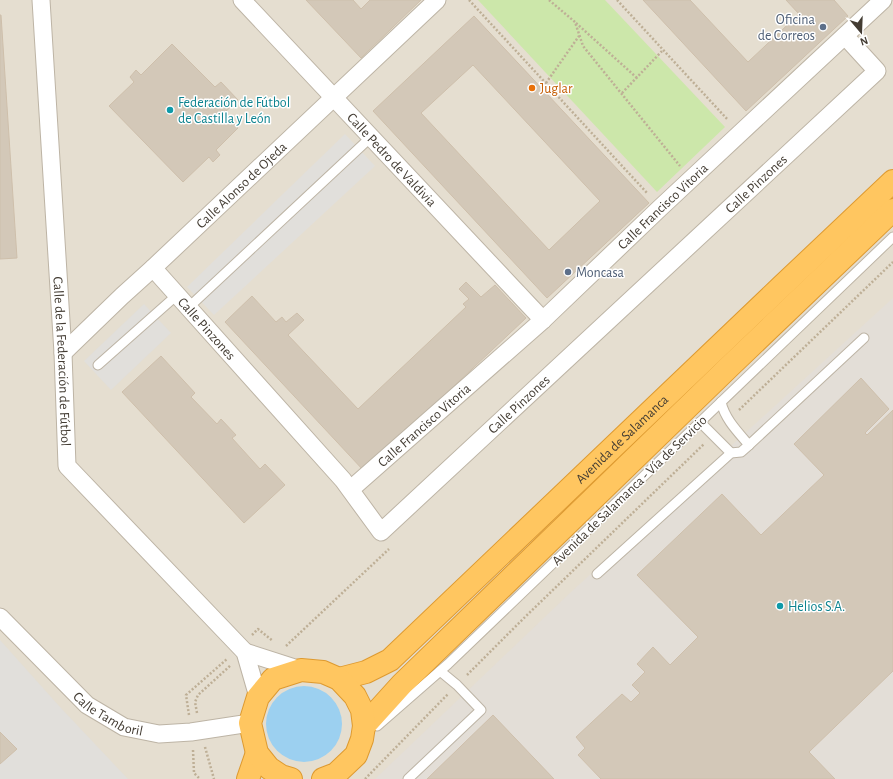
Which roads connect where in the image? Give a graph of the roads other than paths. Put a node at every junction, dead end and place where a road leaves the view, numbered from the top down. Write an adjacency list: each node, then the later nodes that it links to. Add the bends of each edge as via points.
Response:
1 (40, 0): 16 (street, Calle de la Federación de Fútbol)
2 (242, 0): 6 (street, Calle Pedro de Valdivia)
3 (437, 0): 6 (street, Calle Alonso de Ojeda)
4 (883, 0): 5 (street, Calle Francisco Vitoria)
5 (845, 36): 14 (street, Calle Francisco Vitoria); 22 (street, Calle Pinzones, via 877,71 381,532)
6 (334, 98): 7 (street, Calle Pedro de Valdivia); 11 (street, Calle Alonso de Ojeda)
7 (371, 137): 13 (lane); 14 (street, Calle Pedro de Valdivia)
8 (893, 181): 28 (highway, Avenida de Salamanca, via 390,660 366,672)
9 (893, 210): 31 (highway, Avenida de Salamanca, via 402,684)
10 (893, 237): 18 (lane, Avenida de Salamanca - Vía de Servicio)
11 (153, 268): 12 (street, Calle Pinzones); 16 (street, Calle Alonso de Ojeda)
12 (177, 295): 13 (street, Calle Pinzones); 17 (lane)
13 (188, 307): 22 (street, Calle Pinzones)
14 (543, 320): 22 (street, Calle Francisco Vitoria)
15 (864, 338): 20 (lane)
16 (63, 353): 25 (street, Calle de la Federación de Fútbol, via 67,466)
17 (98, 365)
18 (721, 402): 19 (lane, Avenida de Salamanca - Vía de Servicio); 20 (lane, via 728,420)
19 (700, 422): 21 (lane); 27 (lane, Avenida de Salamanca - Vía de Servicio)
20 (748, 445): 21 (lane, via 741,452)
21 (731, 453): 23 (lane)
22 (351, 490)
23 (598, 574)
24 (0, 617): 30 (street, Calle Tamboril, via 87,705 124,727 159,734)
25 (242, 649): 26 (street, Calle de la Federación de Fútbol); 29 (street, Calle de la Federación de Fútbol)
26 (300, 670): 28 (highway, via 323,672); 29 (highway, via 273,678)
27 (440, 671): 31 (lane, Avenida de Salamanca - Vía de Servicio); 36 (lane, via 481,710)
28 (339, 679): 31 (highway, via 355,696 362,710)
29 (258, 698): 30 (highway)
30 (250, 723): 32 (highway)
31 (363, 732): 35 (highway, Avenida de Salamanca, via 356,755 336,774)
32 (257, 753): 33 (highway); 34 (highway, via 269,768)
33 (248, 779)
34 (291, 779)
35 (323, 779)
36 (408, 779)

